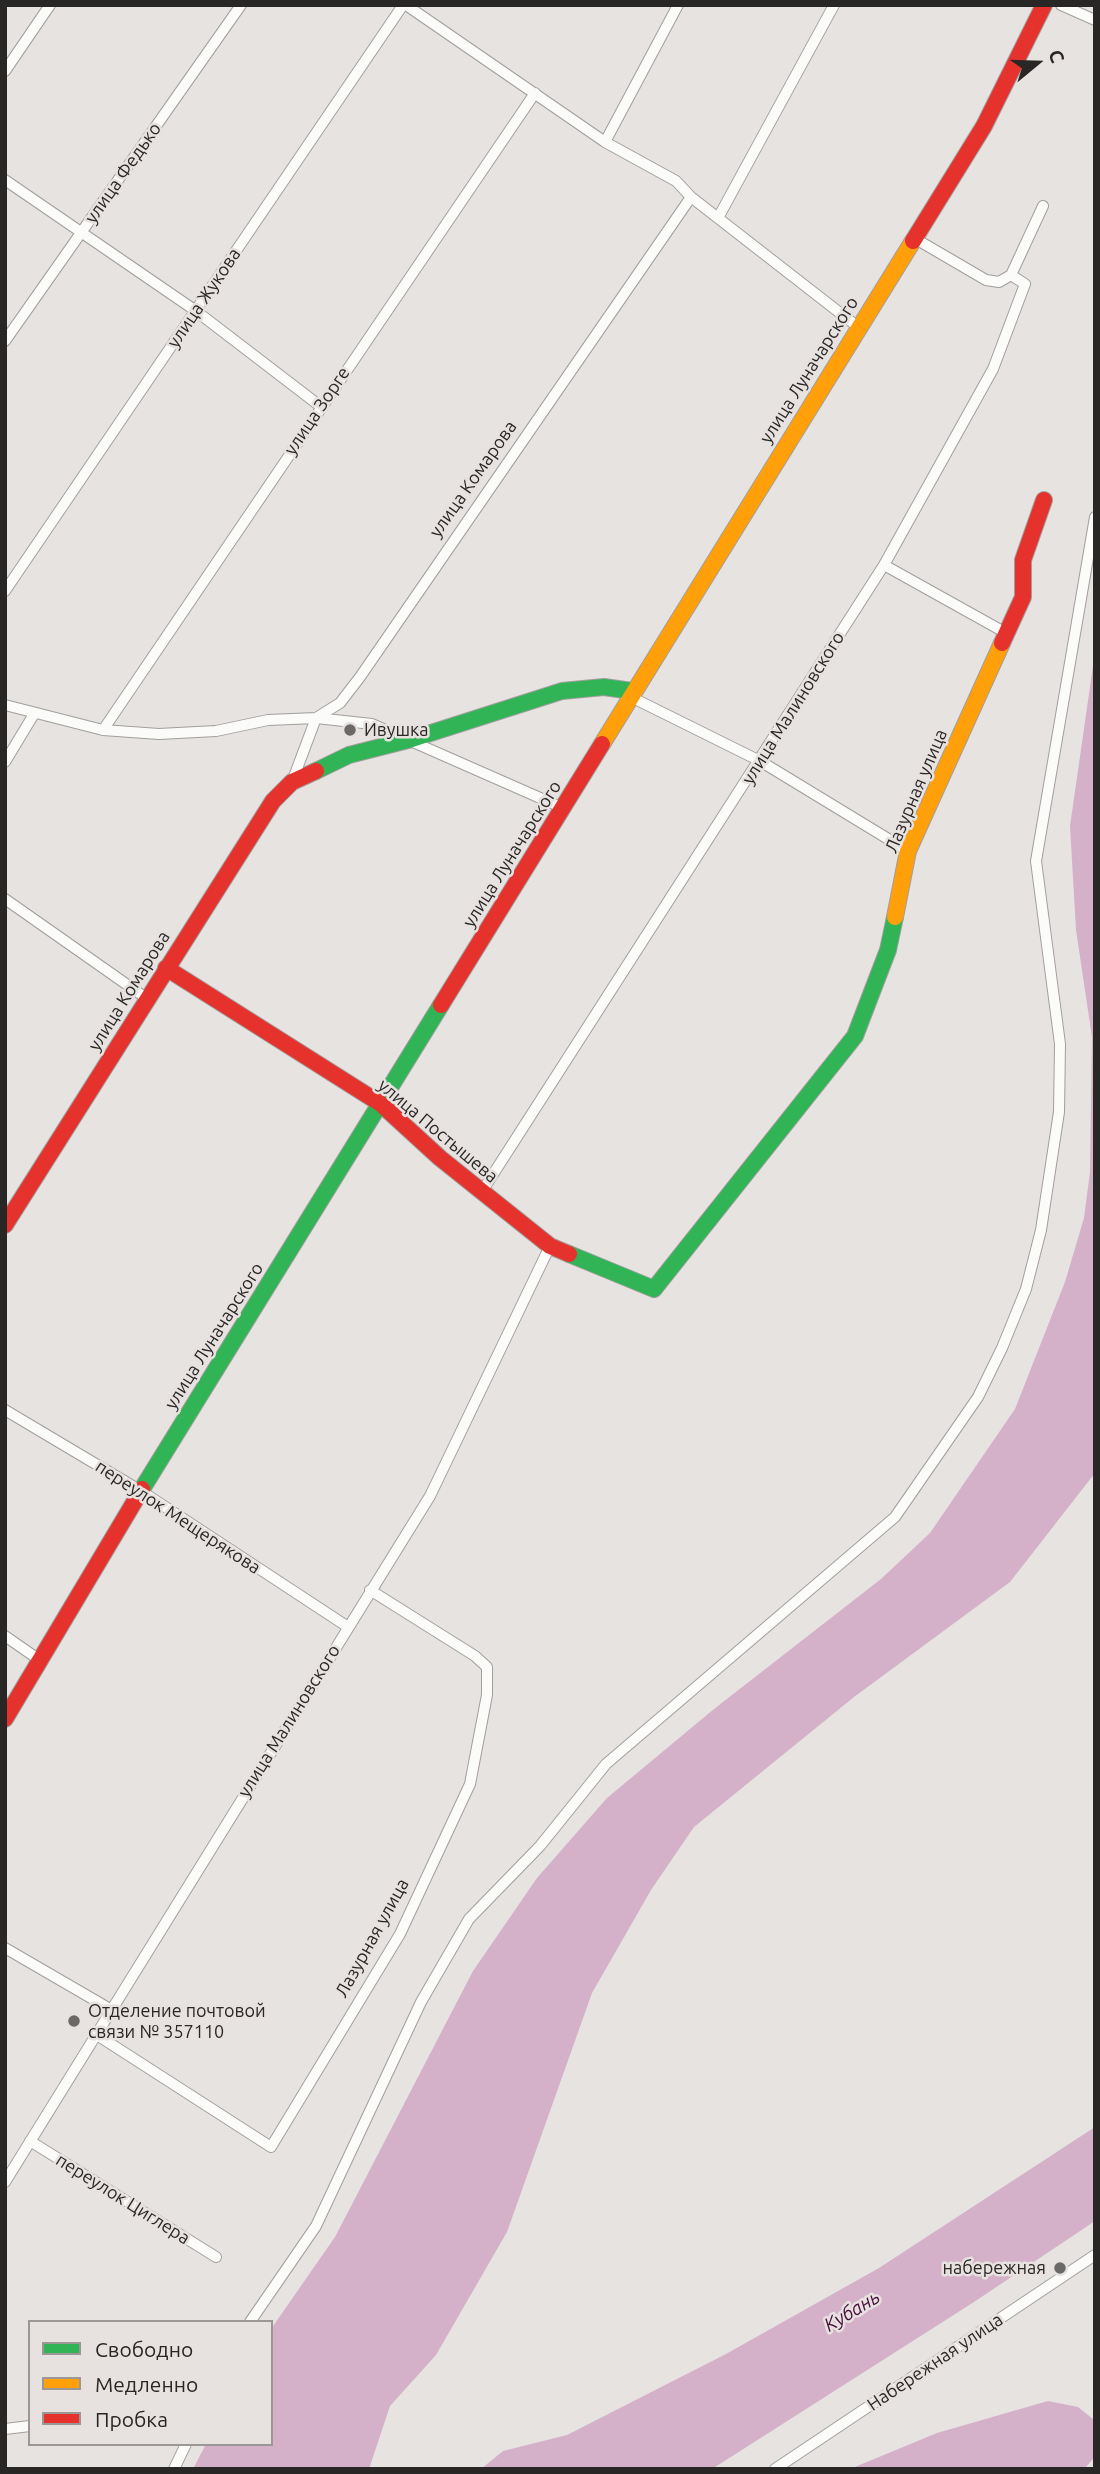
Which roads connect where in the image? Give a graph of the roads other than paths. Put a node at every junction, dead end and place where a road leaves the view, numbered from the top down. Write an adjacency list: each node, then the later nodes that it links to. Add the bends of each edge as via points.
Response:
1 (50, 5): 9 (street)
2 (241, 5): 16 (street, улица Федько)
3 (405, 5): 10 (street); 19 (street, улица Жукова)
4 (678, 5): 11 (street)
5 (834, 5): 15 (street)
6 (1044, 5): 17 (street, улица Луначарского, via 984,126)
7 (1062, 5): 8 (street)
8 (1095, 20)
9 (5, 71)
10 (535, 93): 11 (street); 22 (street, улица Зорге)
11 (605, 142): 13 (street, via 676,181)
12 (5, 180): 16 (street)
13 (691, 197): 15 (street); 31 (street, улица Комарова, via 360,677 340,703)
14 (1043, 206): 18 (street)
15 (718, 218): 20 (street)
16 (82, 232): 19 (street); 21 (street, улица Федько)
17 (914, 239): 18 (street, via 986,280 999,282); 20 (street, улица Луначарского)
18 (1011, 275): 25 (street, улица Малиновского, via 1025,284 993,369)
19 (196, 311): 22 (street); 26 (street, улица Жукова)
20 (858, 327): 28 (street, улица Луначарского)
21 (5, 341)
22 (320, 406): 32 (street, улица Зорге)
23 (1044, 500): 27 (street, Лазурная улица, via 1023,560 1023,597)
24 (1095, 517): 62 (street, via 1036,861 1060,1044 1059,1112 1041,1230 1026,1289 1002,1348 978,1397 895,1517 606,1764 540,1846 469,1919 421,2002 316,2226)
25 (884, 565): 27 (street); 34 (street, улица Малиновского)
26 (5, 591)
27 (1006, 633): 38 (street, Лазурная улица)
28 (631, 693): 33 (street, улица Комарова, via 604,687 562,691); 34 (street); 37 (street, улица Луначарского)
29 (5, 705): 30 (street)
30 (34, 714): 32 (street); 35 (street)
31 (316, 718): 32 (street, via 268,720 204,732); 33 (street, via 372,724); 36 (street, улица Комарова)
32 (103, 730)
33 (412, 739): 36 (street, улица Комарова, via 349,755); 37 (street)
34 (760, 761): 38 (street); 43 (street, улица Малиновского)
35 (5, 762)
36 (292, 782): 40 (street, улица Комарова, via 273,801)
37 (563, 808): 42 (street, улица Луначарского)
38 (908, 851): 46 (street, Лазурная улица, via 888,950 855,1036)
39 (5, 899): 41 (street)
40 (166, 968): 41 (street, улица Комарова); 42 (street, улица Постышева)
41 (146, 998): 44 (street, улица Комарова)
42 (381, 1104): 43 (street, улица Постышева); 48 (street, улица Луначарского)
43 (481, 1193): 45 (street, улица Постышева)
44 (5, 1225)
45 (550, 1247): 46 (street, улица Постышева); 49 (street, улица Малиновского, via 430,1496)
46 (654, 1289)
47 (5, 1410): 48 (street, переулок Мещерякова)
48 (141, 1491): 50 (street, переулок Мещерякова); 52 (street, улица Луначарского)
49 (370, 1590): 50 (street, улица Малиновского); 56 (street, Лазурная улица, via 475,1656 486,1667 486,1695 470,1784 400,1934 271,2147)
50 (348, 1627): 55 (street, улица Малиновского)
51 (5, 1636): 52 (street)
52 (40, 1661): 53 (street, улица Луначарского)
53 (5, 1719)
54 (5, 1948): 55 (street)
55 (110, 2010): 56 (street, улица Малиновского)
56 (97, 2035): 57 (street, улица Малиновского)
57 (30, 2141): 58 (street, улица Малиновского); 61 (street, переулок Циглера)
58 (9, 2167): 59 (street, улица Малиновского)
59 (5, 2182)
60 (1095, 2255): 67 (street, Набережная улица)
61 (216, 2257)
62 (251, 2320)
63 (28, 2426): 64 (street)
64 (5, 2429)
65 (185, 2446): 66 (street)
66 (174, 2469)
67 (775, 2469)

